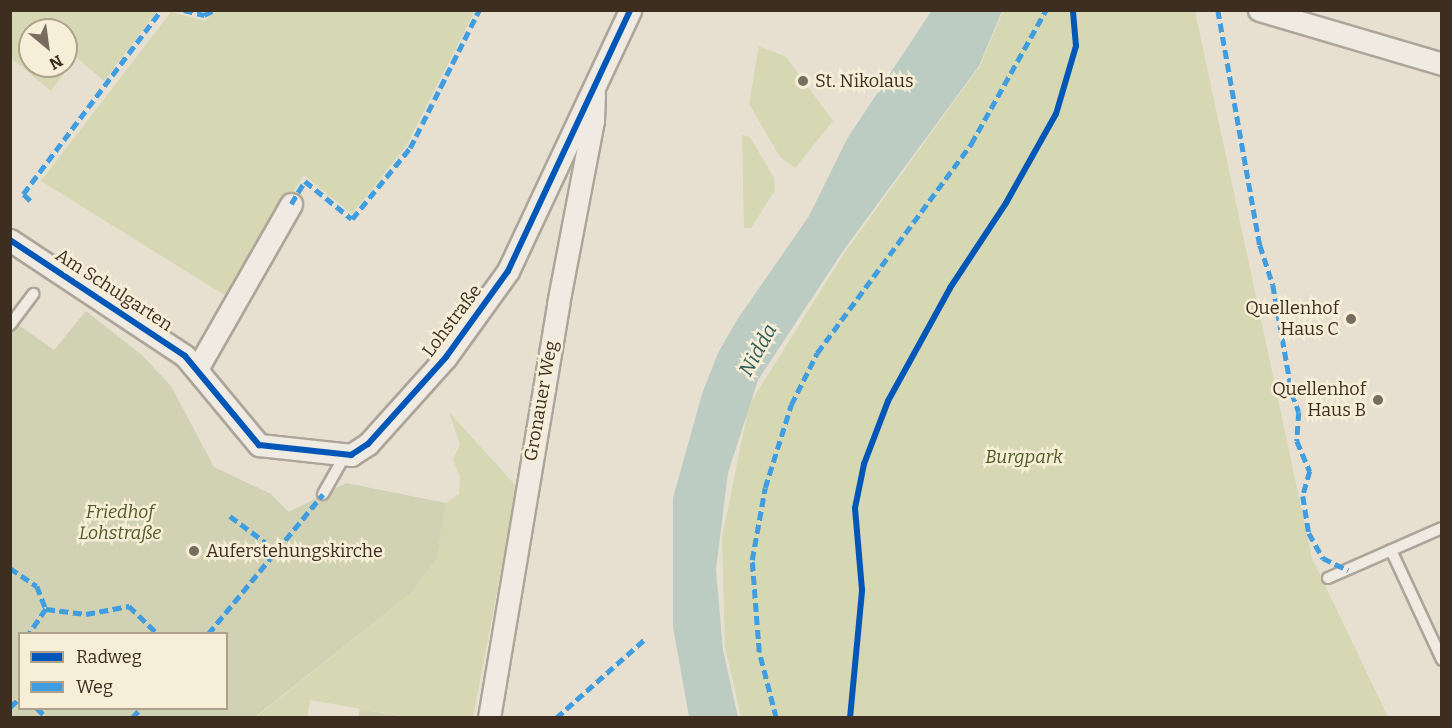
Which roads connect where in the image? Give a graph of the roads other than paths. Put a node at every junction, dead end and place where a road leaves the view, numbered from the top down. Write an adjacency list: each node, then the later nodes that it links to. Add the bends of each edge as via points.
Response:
1 (630, 10): 4 (street, Lohstraße)
2 (1259, 10): 3 (street)
3 (1442, 64)
4 (594, 85): 10 (street, Lohstraße, via 523,244 481,311 368,444); 16 (street, Gronauer Weg, via 593,121 554,326)
5 (291, 204): 9 (street)
6 (10, 240): 9 (street, Am Schulgarten, via 170,344)
7 (33, 294): 8 (lane)
8 (10, 325)
9 (197, 369): 10 (street, via 259,445)
10 (344, 457): 11 (lane)
11 (323, 494)
12 (1442, 528): 13 (lane)
13 (1391, 550): 14 (lane); 15 (lane)
14 (1328, 578)
15 (1442, 660)
16 (489, 717)

